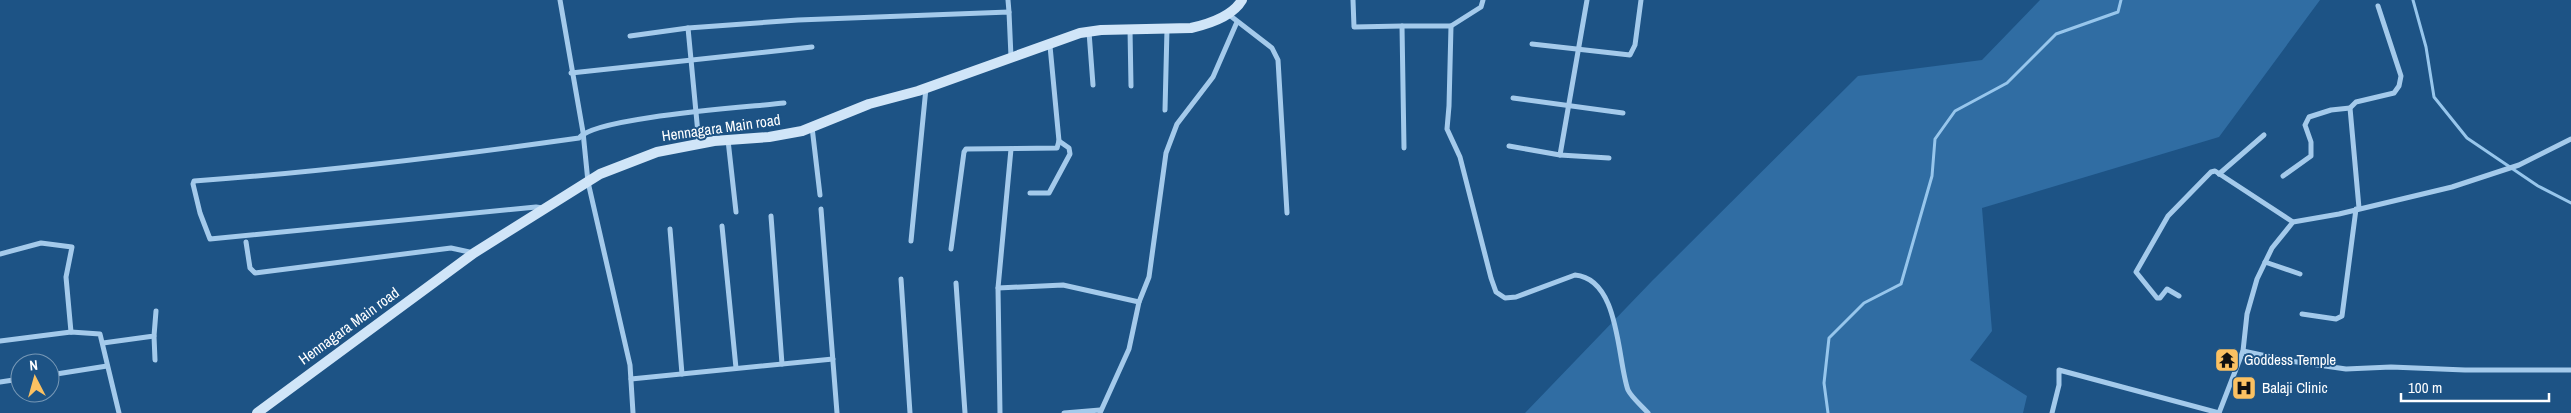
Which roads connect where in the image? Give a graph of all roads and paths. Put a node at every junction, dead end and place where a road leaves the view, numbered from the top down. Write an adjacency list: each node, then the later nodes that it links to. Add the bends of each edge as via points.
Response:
1 (560, 0): 25 (street)
2 (1008, 0): 9 (street)
3 (1242, 0): 10 (street, Hennagara Main road)
4 (1353, 0): 12 (street, via 1354,27)
5 (1482, 0): 13 (street, via 1481,7)
6 (1587, 0): 22 (street)
7 (1641, 0): 22 (street, via 1635,45 1630,55)
8 (2378, 6): 32 (street, via 2401,76 2399,86 2394,93 2356,102)
9 (1009, 12): 14 (street, via 798,20); 23 (street)
10 (1227, 14): 11 (street); 15 (street, Hennagara Main road, via 1216,21 1191,28)
11 (1237, 22): 57 (street, via 1272,48 1278,60); 73 (street, via 1213,77 1177,124 1166,153 1149,277)
12 (1402, 26): 13 (street); 44 (street)
13 (1451, 26): 99 (street, via 1446,128 1460,157 1496,292 1505,298 1516,297 1576,275 1585,276 1596,284 1616,326 1629,390)
14 (688, 28): 18 (street); 24 (street)
15 (1167, 29): 16 (street, Hennagara Main road); 33 (street)
16 (1130, 30): 17 (street, Hennagara Main road); 27 (street)
17 (1089, 32): 20 (street, Hennagara Main road); 26 (street)
18 (630, 36)
19 (1532, 44): 22 (street)
20 (1050, 46): 23 (street, Hennagara Main road); 41 (street)
21 (812, 47): 24 (street)
22 (1578, 50): 31 (street)
23 (1011, 57): 28 (street, Hennagara Main road)
24 (690, 60): 25 (street); 34 (street)
25 (571, 73): 37 (street)
26 (1093, 85)
27 (1132, 86)
28 (926, 88): 36 (street, Hennagara Main road, via 870,104); 62 (street)
29 (1513, 98): 31 (street)
30 (784, 103): 34 (street)
31 (1568, 104): 35 (street); 46 (street)
32 (2350, 108): 49 (street, via 2309,117 2305,125 2311,142 2311,156); 55 (street)
33 (1165, 110)
34 (695, 112): 37 (street, via 602,126); 42 (street)
35 (1623, 113)
36 (812, 127): 40 (street, Hennagara Main road, via 769,137); 52 (street)
37 (583, 132): 50 (street); 53 (street, via 579,138 513,147 284,175 194,181 193,184 210,239 536,207)
38 (2264, 135): 48 (street)
39 (2571, 139): 55 (street, via 2519,164 2452,187)
40 (728, 140): 42 (street, Hennagara Main road); 56 (street)
41 (1059, 141): 45 (street, via 1058,148); 51 (street, via 1069,148 1070,154 1049,193)
42 (699, 144): 50 (street, Hennagara Main road, via 656,152)
43 (1509, 146): 46 (street)
44 (1404, 148)
45 (1011, 149): 64 (street, via 970,147 964,152); 71 (street)
46 (1560, 155): 47 (street)
47 (1609, 158)
48 (2219, 174): 59 (street); 72 (street, via 2211,172 2168,216 2136,272 2157,298 2167,289)
49 (2283, 176)
50 (588, 182): 53 (street, Hennagara Main road); 89 (street)
51 (1030, 193)
52 (820, 195)
53 (545, 209): 65 (street, Hennagara Main road)
54 (820, 209): 81 (street)
55 (2358, 209): 59 (street); 75 (street, via 2342,316 2336,319)
56 (736, 212)
57 (1288, 213)
58 (771, 216): 83 (street)
59 (2293, 222): 67 (street)
60 (722, 226): 85 (street)
61 (670, 229): 88 (street)
62 (910, 241)
63 (246, 242): 65 (street, via 250,268 255,273 451,248)
64 (950, 248)
65 (474, 253): 92 (street, Hennagara Main road)
66 (0, 254): 76 (street, via 41,243 72,247 66,277)
67 (2265, 262): 68 (street); 80 (street, via 2247,314)
68 (2300, 274)
69 (901, 279): 95 (street)
70 (956, 283): 96 (street)
71 (998, 288): 73 (street, via 1063,285); 97 (street)
72 (2179, 296)
73 (1139, 302): 90 (street, via 1129,350)
74 (156, 310): 77 (street)
75 (2302, 314)
76 (71, 332): 78 (street); 79 (street, via 100,334)
77 (154, 336): 79 (street); 82 (street)
78 (0, 341)
79 (104, 343): 84 (street)
80 (2243, 351): 86 (street, via 2346,369); 101 (street)
81 (833, 359): 83 (street); 94 (street)
82 (155, 360)
83 (782, 364): 85 (street)
84 (107, 366): 87 (street); 91 (street)
85 (736, 368): 88 (street)
86 (2571, 370)
87 (60, 373)
88 (682, 374): 89 (street)
89 (631, 379): 93 (street)
90 (1100, 412): 98 (street)
91 (118, 413)
92 (257, 413)
93 (633, 413)
94 (837, 413)
95 (910, 413)
96 (965, 413)
97 (1000, 413)
98 (1064, 413)
99 (1648, 413)
100 (2052, 413): 101 (street, via 2059,370)
101 (2219, 413)

